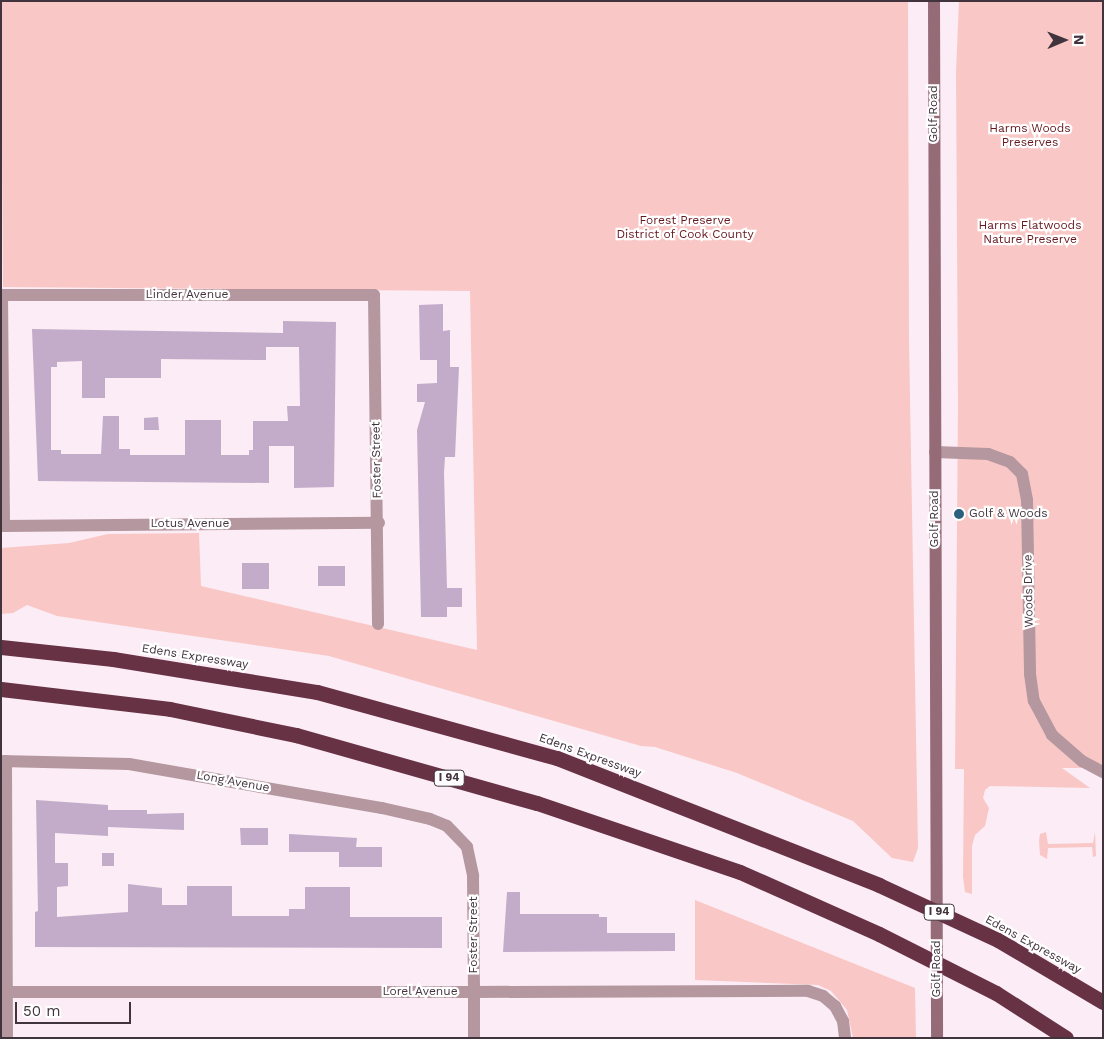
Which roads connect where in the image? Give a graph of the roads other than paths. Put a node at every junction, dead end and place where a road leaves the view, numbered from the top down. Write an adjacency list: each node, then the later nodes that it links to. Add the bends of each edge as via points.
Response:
1 (934, 1): 4 (main road, Golf Road)
2 (2, 295): 3 (street, Linder Avenue); 6 (street)
3 (374, 295): 5 (street, Foster Street)
4 (935, 452): 11 (street, Woods Drive, via 988,454 1010,462 1022,474 1028,500 1030,674 1034,701 1052,735 1082,761); 19 (main road, Golf Road)
5 (379, 523): 6 (street, Lotus Avenue); 7 (street, Foster Street)
6 (2, 526)
7 (378, 624)
8 (1, 647): 15 (highway, Edens Expressway / I 94, bridge, via 113,659 317,692 557,758 879,884 998,940)
9 (1, 689): 20 (highway, I 94, bridge, via 170,709 296,735 537,803 740,872 879,934 996,993)
10 (4, 761): 12 (street, Long Avenue, via 129,764 382,808 430,819); 13 (street)
11 (1103, 772)
12 (459, 835): 14 (street, Foster Street, via 467,847 473,876)
13 (4, 992): 14 (street, Lorel Avenue); 16 (street)
14 (474, 992): 17 (street, Foster Street); 18 (street, Lorel Avenue, via 808,991 823,996 835,1006 843,1021)
15 (1103, 1002)
16 (7, 1038)
17 (474, 1038)
18 (845, 1038)
19 (937, 1038)
20 (1066, 1038)

